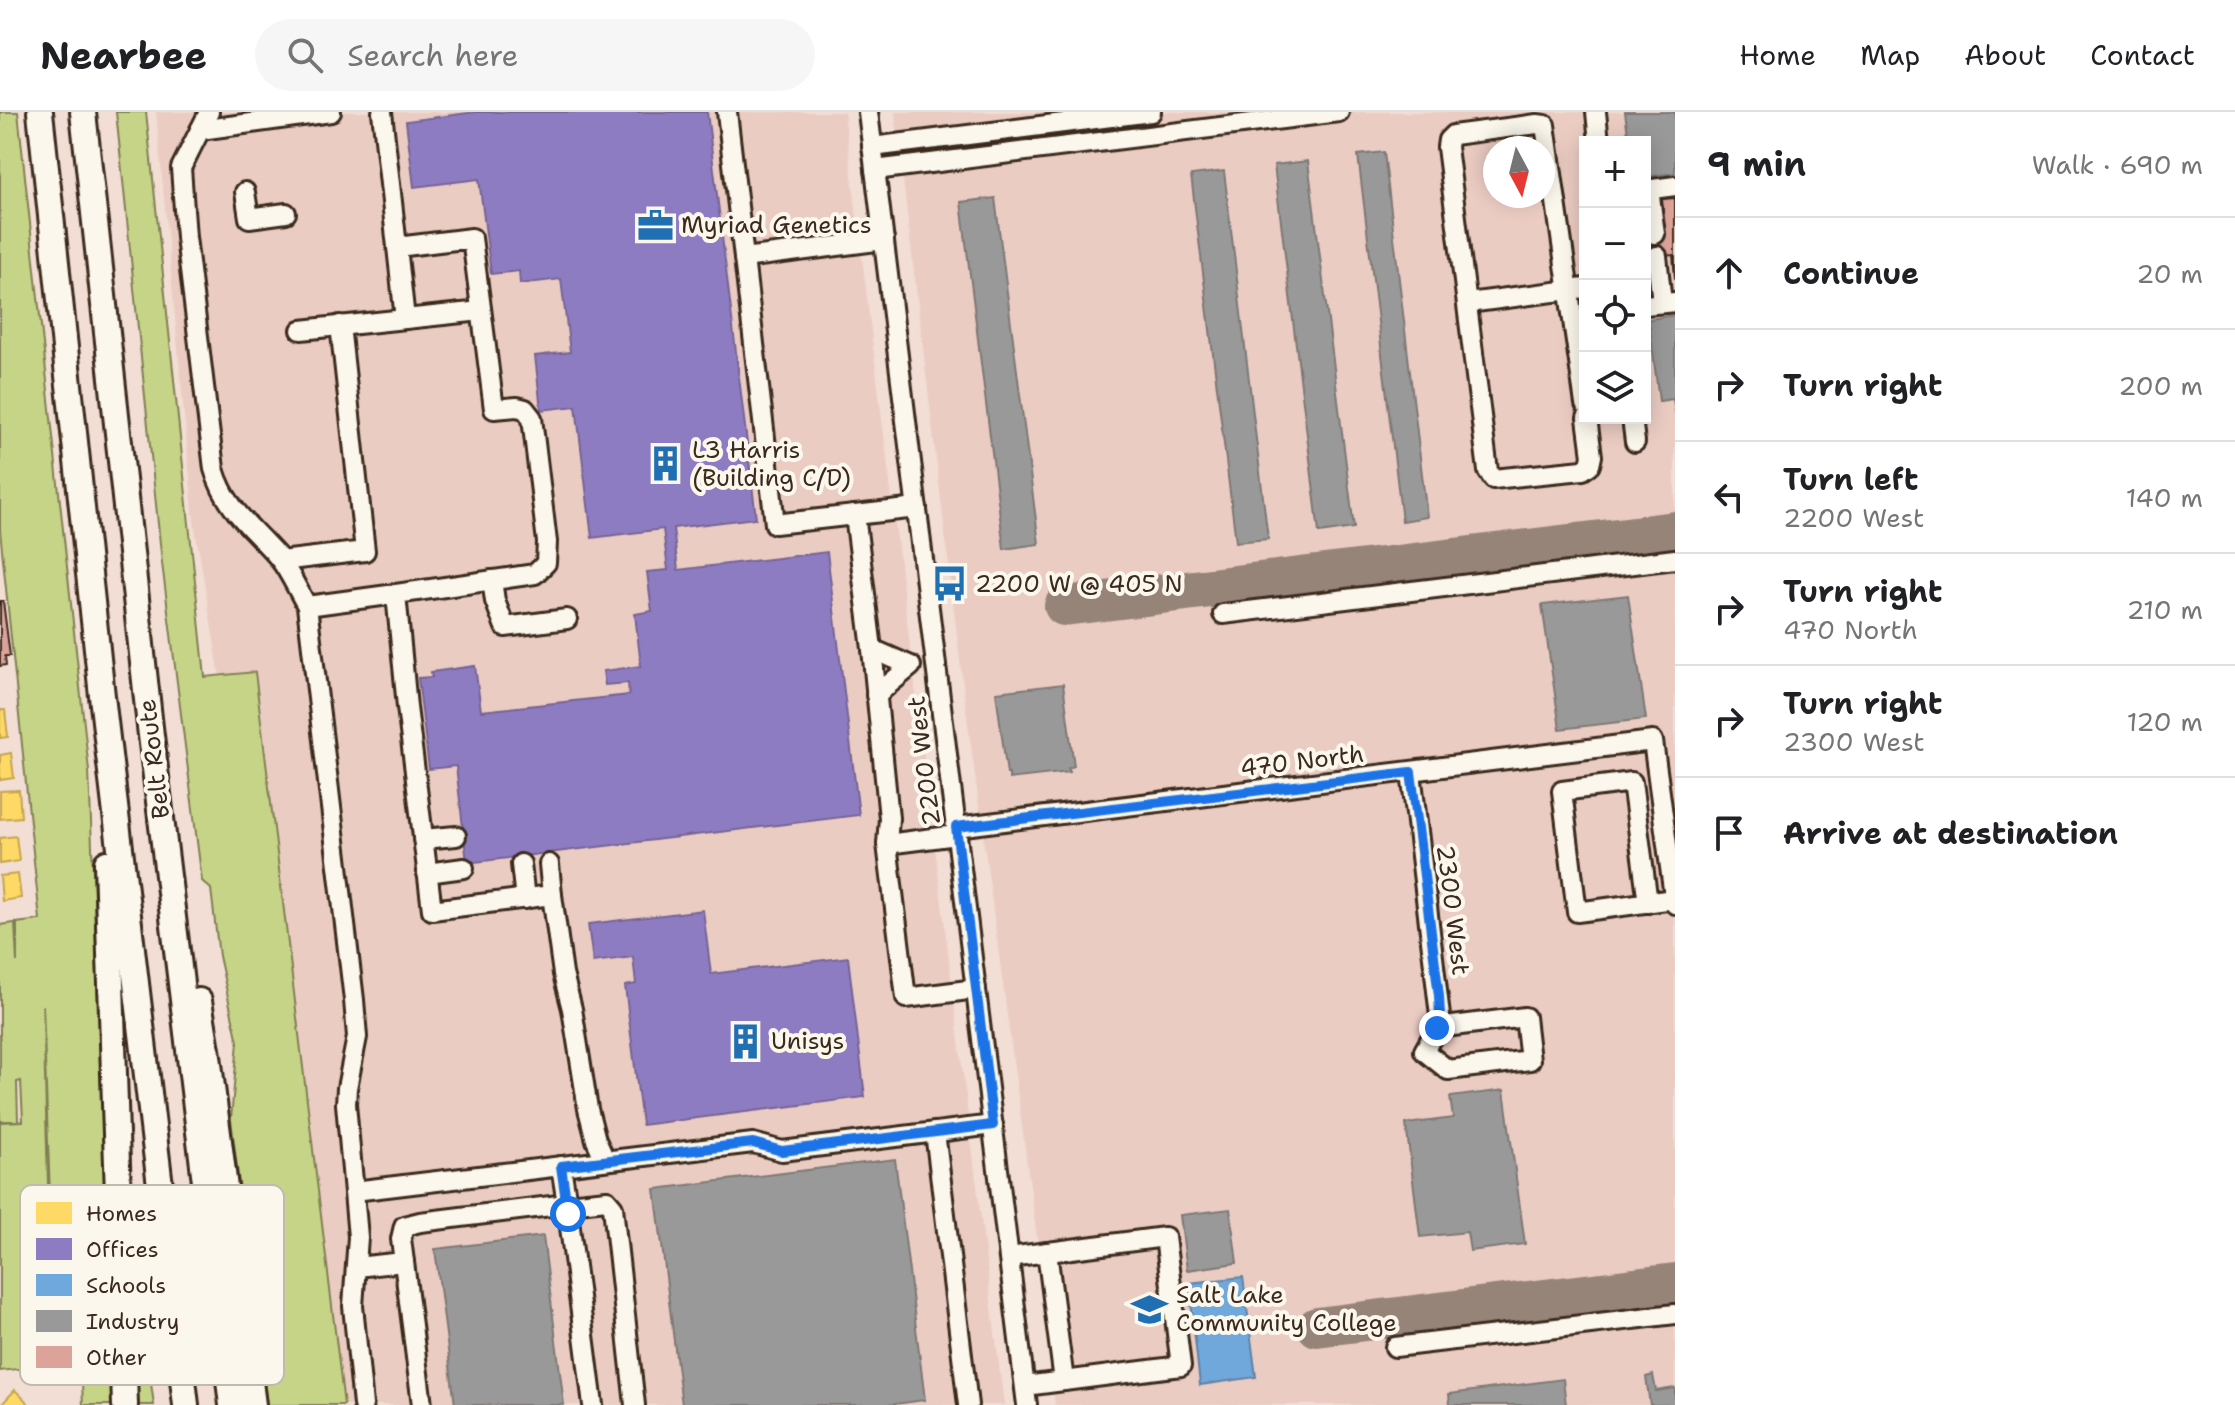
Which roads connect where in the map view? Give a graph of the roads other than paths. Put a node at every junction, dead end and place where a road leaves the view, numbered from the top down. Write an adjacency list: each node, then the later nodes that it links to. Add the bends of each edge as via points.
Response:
1 (40, 112): 50 (highway, Belt Route)
2 (83, 112): 51 (highway, Belt Route)
3 (209, 112): 12 (street)
4 (331, 112): 12 (street)
5 (382, 112): 23 (street)
6 (727, 112): 25 (street)
7 (868, 112): 14 (street, 2200 West)
8 (1151, 112): 14 (street)
9 (1339, 112): 15 (street)
10 (1596, 112): 13 (street)
11 (1498, 121): 26 (street, via 1545,125); 27 (street, via 1448,140)
12 (200, 130): 40 (street, via 181,168 214,469 232,509)
13 (1598, 136)
14 (872, 147): 15 (street, 2200 West)
15 (875, 170): 22 (street, 2200 West)
16 (1675, 186): 17 (street)
17 (1651, 189)
18 (245, 192): 20 (street, via 249,218)
19 (1650, 208): 21 (street)
20 (286, 213)
21 (1655, 234)
22 (884, 240): 25 (street); 37 (street, 2200 West)
23 (397, 247): 29 (street, via 472,238); 30 (street)
24 (1657, 256): 28 (street)
25 (744, 258): 38 (street, via 775,524)
26 (1577, 289): 27 (street); 33 (street)
27 (1468, 303): 34 (street, via 1493,479 1583,470 1592,456)
28 (1661, 303)
29 (481, 311): 30 (street); 41 (street, via 494,409 517,407 532,418 547,542 546,563 535,574)
30 (405, 319): 31 (street)
31 (340, 325): 32 (street); 40 (street, via 365,551)
32 (301, 330)
33 (1581, 352)
34 (1588, 424)
35 (1633, 424): 36 (street)
36 (1635, 442)
37 (917, 508): 38 (street); 47 (street, 2200 West)
38 (855, 515): 46 (street)
39 (1675, 559): 44 (street)
40 (281, 561): 43 (street)
41 (492, 580): 42 (street); 45 (street, via 505,627)
42 (396, 594): 43 (street); 55 (street)
43 (307, 606): 75 (street, via 357,1037 346,1104)
44 (1223, 614)
45 (567, 619)
46 (872, 649): 48 (street); 49 (street)
47 (936, 664): 48 (street); 53 (street, 2200 West)
48 (911, 666): 49 (street)
49 (876, 695): 56 (street)
50 (102, 696): 71 (highway); 72 (highway, Belt Route)
51 (150, 727): 73 (highway, Belt Route); 74 (highway, via 208,1056)
52 (1411, 772): 53 (street, 470 North); 63 (street, 470 North, via 1653,741); 66 (street, 2300 West, via 1439,996)
53 (957, 831): 56 (street, 470 North); 65 (street, 2200 West)
54 (456, 836): 55 (street)
55 (423, 839): 60 (street)
56 (887, 844): 65 (street, via 906,998)
57 (521, 864): 62 (street)
58 (549, 864): 61 (street)
59 (464, 868): 60 (street)
60 (427, 873): 62 (street, via 432,910)
61 (552, 895): 62 (street); 69 (street, via 588,1109)
62 (525, 899)
63 (1675, 902): 64 (street)
64 (1648, 903): 64 (street, via 1577,912 1562,791 1632,782)
65 (976, 989): 67 (street, 2200 West)
66 (1437, 1028): 66 (street, 2300 West, via 1424,1051 1448,1070 1530,1060 1525,1017)
67 (993, 1125): 68 (street); 78 (street, 2200 West)
68 (935, 1132): 69 (street, via 782,1151 753,1143); 97 (street)
69 (605, 1160): 70 (street)
70 (561, 1166): 75 (street); 76 (street)
71 (118, 1185)
72 (160, 1185)
73 (205, 1185)
74 (225, 1185)
75 (354, 1191): 80 (street)
76 (567, 1204): 79 (street, via 404,1226); 95 (street); 96 (street, via 607,1200 613,1207)
77 (1047, 1252): 78 (street); 83 (street); 83 (street, via 1165,1237 1181,1366)
78 (1009, 1257): 88 (street, 2200 West)
79 (404, 1262): 80 (street); 94 (street)
80 (356, 1267): 93 (street, via 353,1306)
81 (1675, 1314): 82 (street)
82 (1395, 1347)
83 (1064, 1381): 88 (street)
84 (124, 1385): 89 (highway)
85 (184, 1385): 90 (highway, Belt Route)
86 (230, 1385): 91 (highway, Belt Route)
87 (250, 1385): 92 (highway)
88 (1026, 1400)
89 (125, 1405)
90 (186, 1405)
91 (232, 1405)
92 (253, 1405)
93 (363, 1405)
94 (422, 1405)
95 (593, 1405)
96 (635, 1405)
97 (968, 1405)

